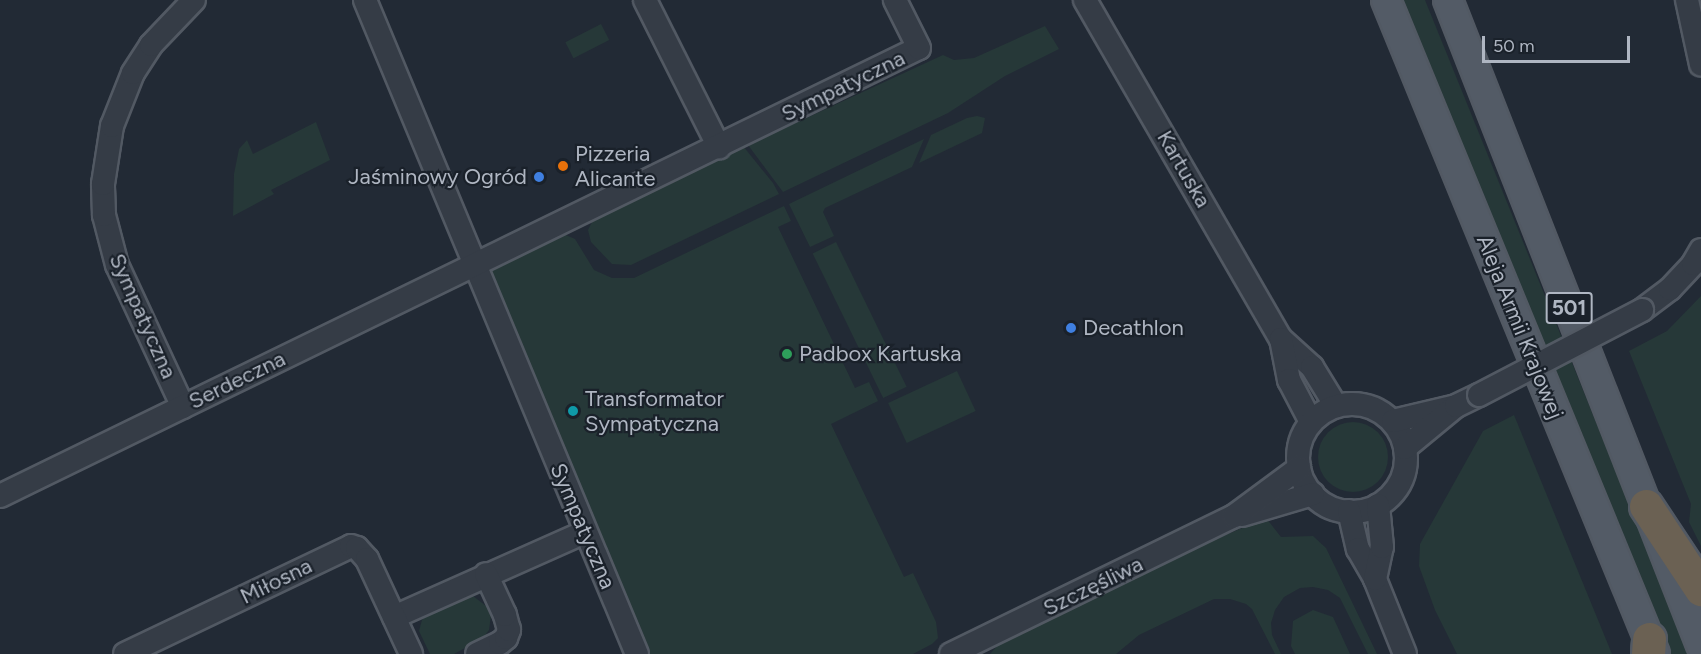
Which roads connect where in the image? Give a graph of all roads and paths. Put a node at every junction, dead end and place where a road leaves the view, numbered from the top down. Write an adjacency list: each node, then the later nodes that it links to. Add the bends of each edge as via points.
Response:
1 (194, 0): 16 (street, Sympatyczna, via 161,33 133,73 112,126 103,184 104,215 117,265)
2 (365, 0): 12 (street, Sympatyczna)
3 (645, 0): 10 (street)
4 (895, 0): 10 (street, Sympatyczna, via 919,48)
5 (1085, 0): 13 (street, Kartuska)
6 (1386, 0): 33 (main road, Aleja Armii Krajowej / 501)
7 (1448, 0): 24 (main road, 501)
8 (1687, 0): 9 (street)
9 (1701, 65)
10 (719, 147): 12 (street, Sympatyczna)
11 (1701, 250): 15 (street, bridge, via 1670,290 1642,310)
12 (474, 264): 16 (street, Serdeczna); 27 (street, Sympatyczna)
13 (1281, 339): 14 (street, Kartuska, via 1312,367); 18 (street, Kartuska, via 1289,380)
14 (1336, 406): 17 (street, via 1367,405); 18 (street)
15 (1456, 406): 17 (street); 19 (street)
16 (183, 407): 22 (street, Serdeczna)
17 (1392, 421): 19 (street)
18 (1311, 422): 20 (street, via 1300,444)
19 (1406, 448): 23 (street, via 1401,481)
20 (1299, 468): 21 (street); 26 (street, Szczęśliwa)
21 (1312, 494): 25 (street, via 1335,509); 26 (street, Szczęśliwa)
22 (0, 496)
23 (1378, 505): 25 (street); 29 (street, via 1382,547)
24 (1646, 506): 30 (highway); 32 (main road, 501)
25 (1349, 511): 29 (street, via 1358,549)
26 (1234, 516): 38 (street, Szczęśliwa)
27 (585, 532): 28 (street); 37 (street, Sympatyczna)
28 (486, 574): 31 (street); 36 (street, via 509,630 500,643)
29 (1375, 579): 39 (street)
30 (1701, 589)
31 (394, 617): 34 (street, Miłosna, via 367,559 351,546); 35 (street, Miłosna)
32 (1701, 645)
33 (1651, 649)
34 (125, 654)
35 (411, 654)
36 (477, 654)
37 (637, 654)
38 (951, 654)
39 (1405, 654)

